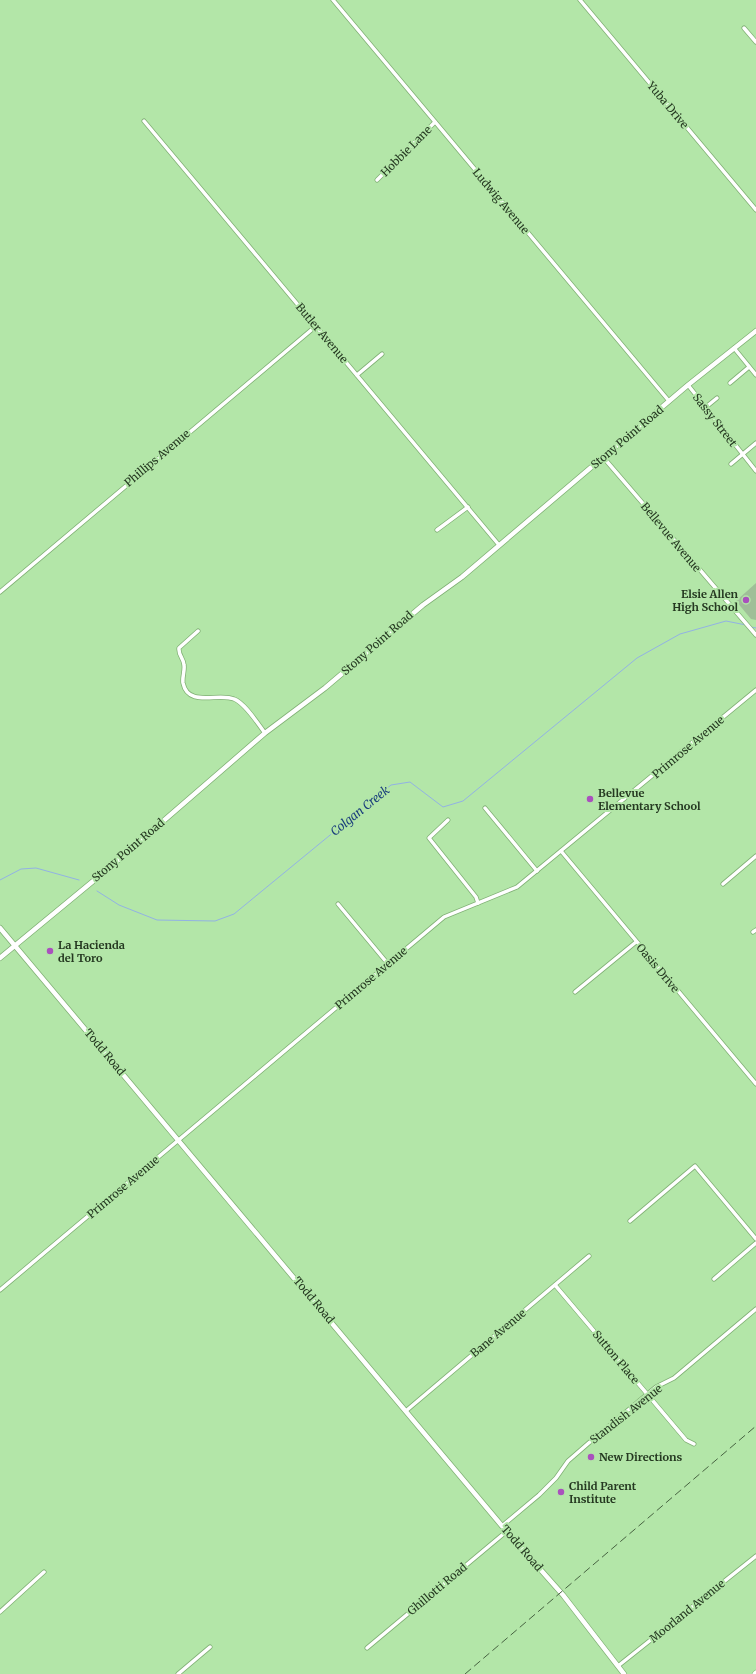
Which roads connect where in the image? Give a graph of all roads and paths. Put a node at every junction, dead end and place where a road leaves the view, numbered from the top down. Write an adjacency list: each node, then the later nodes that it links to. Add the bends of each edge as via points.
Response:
1 (334, 0): 6 (street, Ludwig Avenue)
2 (580, 0): 8 (street, Yuba Drive)
3 (744, 28): 4 (street)
4 (755, 39)
5 (144, 121): 9 (street, Butler Avenue)
6 (435, 122): 7 (street, Hobbie Lane); 19 (street, Ludwig Avenue)
7 (376, 180)
8 (756, 210)
9 (316, 326): 14 (street, Butler Avenue); 29 (street, Phillips Avenue)
10 (756, 330): 11 (main road, Stony Point Road)
11 (734, 348): 13 (street); 17 (main road, Stony Point Road)
12 (382, 354): 14 (street)
13 (749, 367): 15 (street); 16 (street)
14 (357, 375): 26 (street, Butler Avenue)
15 (756, 375)
16 (730, 383)
17 (688, 385): 19 (main road, Stony Point Road); 20 (street, Sassy Street)
18 (717, 398): 20 (street)
19 (669, 401): 23 (main road, Stony Point Road)
20 (706, 407): 22 (street, Sassy Street)
21 (756, 443): 22 (street)
22 (742, 454): 24 (street); 25 (street, Sassy Street)
23 (603, 457): 28 (main road, Stony Point Road); 31 (street, Bellevue Avenue)
24 (731, 464)
25 (756, 471)
26 (468, 507): 27 (street); 28 (street, Butler Avenue)
27 (437, 530)
28 (500, 545): 33 (main road, Stony Point Road, via 423,605 325,688)
29 (0, 592)
30 (198, 631): 33 (street, via 178,648 184,666 184,688 191,696 197,698 224,697 238,701)
31 (754, 634)
32 (756, 690): 36 (street, Primrose Avenue)
33 (265, 733): 44 (main road, Stony Point Road, via 109,868)
34 (485, 808): 38 (street)
35 (448, 820): 40 (street, via 429,838 476,897)
36 (561, 851): 38 (street, Primrose Avenue); 43 (street, Oasis Drive)
37 (756, 856): 39 (street)
38 (537, 871): 40 (street, Primrose Avenue, via 517,887)
39 (722, 884)
40 (478, 903): 46 (street, Primrose Avenue, via 444,917)
41 (338, 904): 46 (street)
42 (0, 928): 44 (main road, Todd Road)
43 (636, 942): 47 (street); 48 (street, Oasis Drive)
44 (15, 945): 45 (main road, Stony Point Road); 49 (main road, Todd Road)
45 (0, 958)
46 (388, 964): 49 (street, Primrose Avenue)
47 (575, 992)
48 (756, 1084)
49 (180, 1140): 56 (street, Primrose Avenue); 59 (main road, Todd Road)
50 (630, 1221): 51 (street, via 695,1166)
51 (756, 1239)
52 (756, 1243): 54 (street)
53 (590, 1256): 55 (street, Bane Avenue)
54 (714, 1279)
55 (555, 1285): 58 (street, Sutton Place); 59 (street, Bane Avenue)
56 (0, 1290)
57 (756, 1309): 58 (street, Standish Avenue, via 674,1378)
58 (647, 1394): 60 (street, Sutton Place, via 686,1440); 61 (street, Standish Avenue, via 568,1461 539,1495)
59 (407, 1410): 61 (main road, Todd Road)
60 (694, 1444)
61 (502, 1526): 62 (main road, Todd Road)
62 (507, 1531): 67 (street, Ghillotti Road); 68 (main road, Todd Road, via 563,1595)
63 (756, 1556): 68 (street, Moorland Avenue)
64 (44, 1572): 65 (street)
65 (0, 1612)
66 (210, 1647): 69 (street)
67 (367, 1648)
68 (618, 1666): 70 (main road, Todd Road)
69 (178, 1674)
70 (624, 1674)

